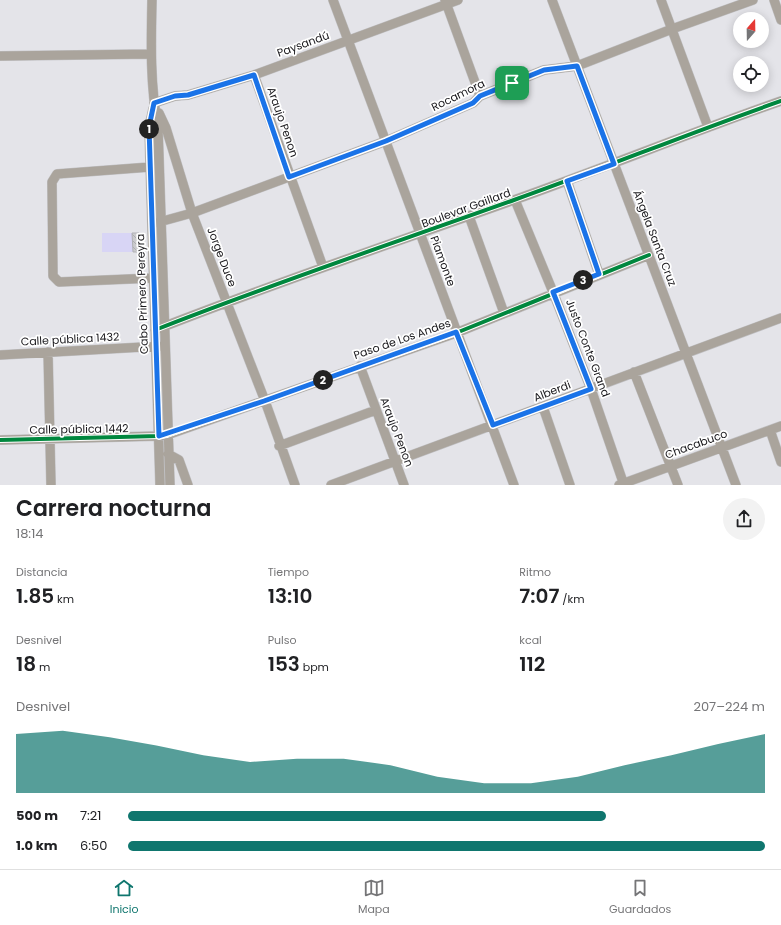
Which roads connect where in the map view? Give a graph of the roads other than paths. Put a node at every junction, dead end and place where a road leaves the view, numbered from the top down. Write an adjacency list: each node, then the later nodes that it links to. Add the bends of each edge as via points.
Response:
1 (152, 0): 12 (street, Cabo Primero Pereyra)
2 (333, 0): 11 (street, Piamonte)
3 (458, 0): 8 (street, Paysandú)
4 (552, 0): 14 (street, Ángela Santa Cruz)
5 (661, 0): 10 (street)
6 (753, 0): 10 (street, Rocamora)
7 (774, 0): 9 (street)
8 (446, 2): 11 (street, Paysandú); 16 (street)
9 (781, 20)
10 (672, 28): 14 (street, Rocamora); 19 (street)
11 (348, 41): 15 (street, Paysandú); 20 (street, Piamonte)
12 (151, 54): 13 (street); 18 (street, Cabo Primero Pereyra)
13 (0, 56)
14 (577, 66): 16 (street, Rocamora, via 544,70); 21 (street, Ángela Santa Cruz)
15 (254, 75): 18 (street, Paysandú); 23 (street, Araujo Penon)
16 (480, 96): 20 (street, Rocamora, via 473,103)
17 (781, 100): 19 (street, Boulevar Gaillard)
18 (154, 103): 22 (street, Cabo Primero Pereyra, via 149,127); 26 (street, Jorge Duce, via 166,128); 28 (street, Cabo Primero Pereyra, via 158,127)
19 (708, 127): 21 (street, Boulevar Gaillard)
20 (386, 141): 23 (street, Rocamora); 29 (street, Piamonte)
21 (614, 164): 24 (street, Boulevar Gaillard); 30 (street, Ángela Santa Cruz)
22 (150, 167): 28 (street, Cabo Primero Pereyra); 33 (street, via 57,174 52,182 53,276 59,282)
23 (289, 177): 26 (street, Rocamora); 31 (street, Araujo Penon)
24 (567, 181): 25 (street, Boulevar Gaillard); 32 (street)
25 (515, 200): 27 (street, Boulevar Gaillard); 34 (street, Justo Conte Grand)
26 (192, 213): 28 (street, Rocamora); 35 (street, Jorge Duce)
27 (469, 216): 29 (street, Boulevar Gaillard); 36 (street)
28 (156, 223): 33 (street, Cabo Primero Pereyra); 38 (street, Cabo Primero Pereyra)
29 (420, 234): 31 (street, Boulevar Gaillard); 39 (street, Piamonte)
30 (649, 255): 32 (street, Paso de Los Andes); 42 (street, Ángela Santa Cruz)
31 (323, 266): 35 (street, Boulevar Gaillard)
32 (599, 274): 34 (street, Paso de Los Andes)
33 (153, 278): 38 (street, Cabo Primero Pereyra)
34 (553, 292): 36 (street, Paso de Los Andes); 46 (street, Justo Conte Grand)
35 (226, 302): 38 (street, Boulevar Gaillard); 47 (street, Jorge Duce)
36 (504, 313): 39 (street, Paso de Los Andes)
37 (781, 318): 42 (street, Alberdi)
38 (160, 328): 40 (street, Cabo Primero Pereyra)
39 (456, 332): 44 (street, Paso de Los Andes); 50 (street, Piamonte)
40 (160, 346): 41 (street, Calle pública 1432); 53 (street, Cabo Primero Pereyra)
41 (48, 352): 43 (street, Calle pública 1432); 54 (street)
42 (685, 354): 45 (street, Alberdi); 57 (street, Ángela Santa Cruz)
43 (0, 355)
44 (360, 366): 47 (street, Paso de Los Andes); 49 (street, Araujo Penon)
45 (634, 372): 46 (street, Alberdi); 61 (street)
46 (591, 389): 48 (street, Alberdi); 62 (street, Justo Conte Grand)
47 (264, 401): 53 (street, Paso de Los Andes); 56 (street, Jorge Duce)
48 (543, 408): 50 (street, Alberdi); 71 (street)
49 (376, 410): 56 (street); 59 (street, Araujo Penon)
50 (493, 425): 59 (street, Alberdi); 70 (street, Piamonte)
51 (781, 426): 52 (street, Chacabuco)
52 (770, 430): 57 (street, Chacabuco); 60 (street)
53 (163, 436): 54 (street, Calle pública 1442); 58 (street, Cabo Primero Pereyra); 64 (street, Cabo Primero Pereyra)
54 (50, 438): 55 (street, Calle pública 1442); 63 (street)
55 (0, 440)
56 (279, 446): 67 (street, Jorge Duce)
57 (722, 447): 61 (street, Chacabuco); 73 (street, Ángela Santa Cruz)
58 (168, 454): 65 (street, Cabo Primero Pereyra); 66 (street, via 179,460)
59 (396, 462): 68 (street, Alberdi); 69 (street, Araujo Penon)
60 (781, 462)
61 (671, 466): 62 (street, Chacabuco); 72 (street)
62 (622, 484)
63 (51, 485)
64 (160, 485)
65 (170, 485)
66 (188, 485)
67 (294, 485)
68 (331, 485)
69 (404, 485)
70 (514, 485)
71 (570, 485)
72 (678, 485)
73 (736, 485)

